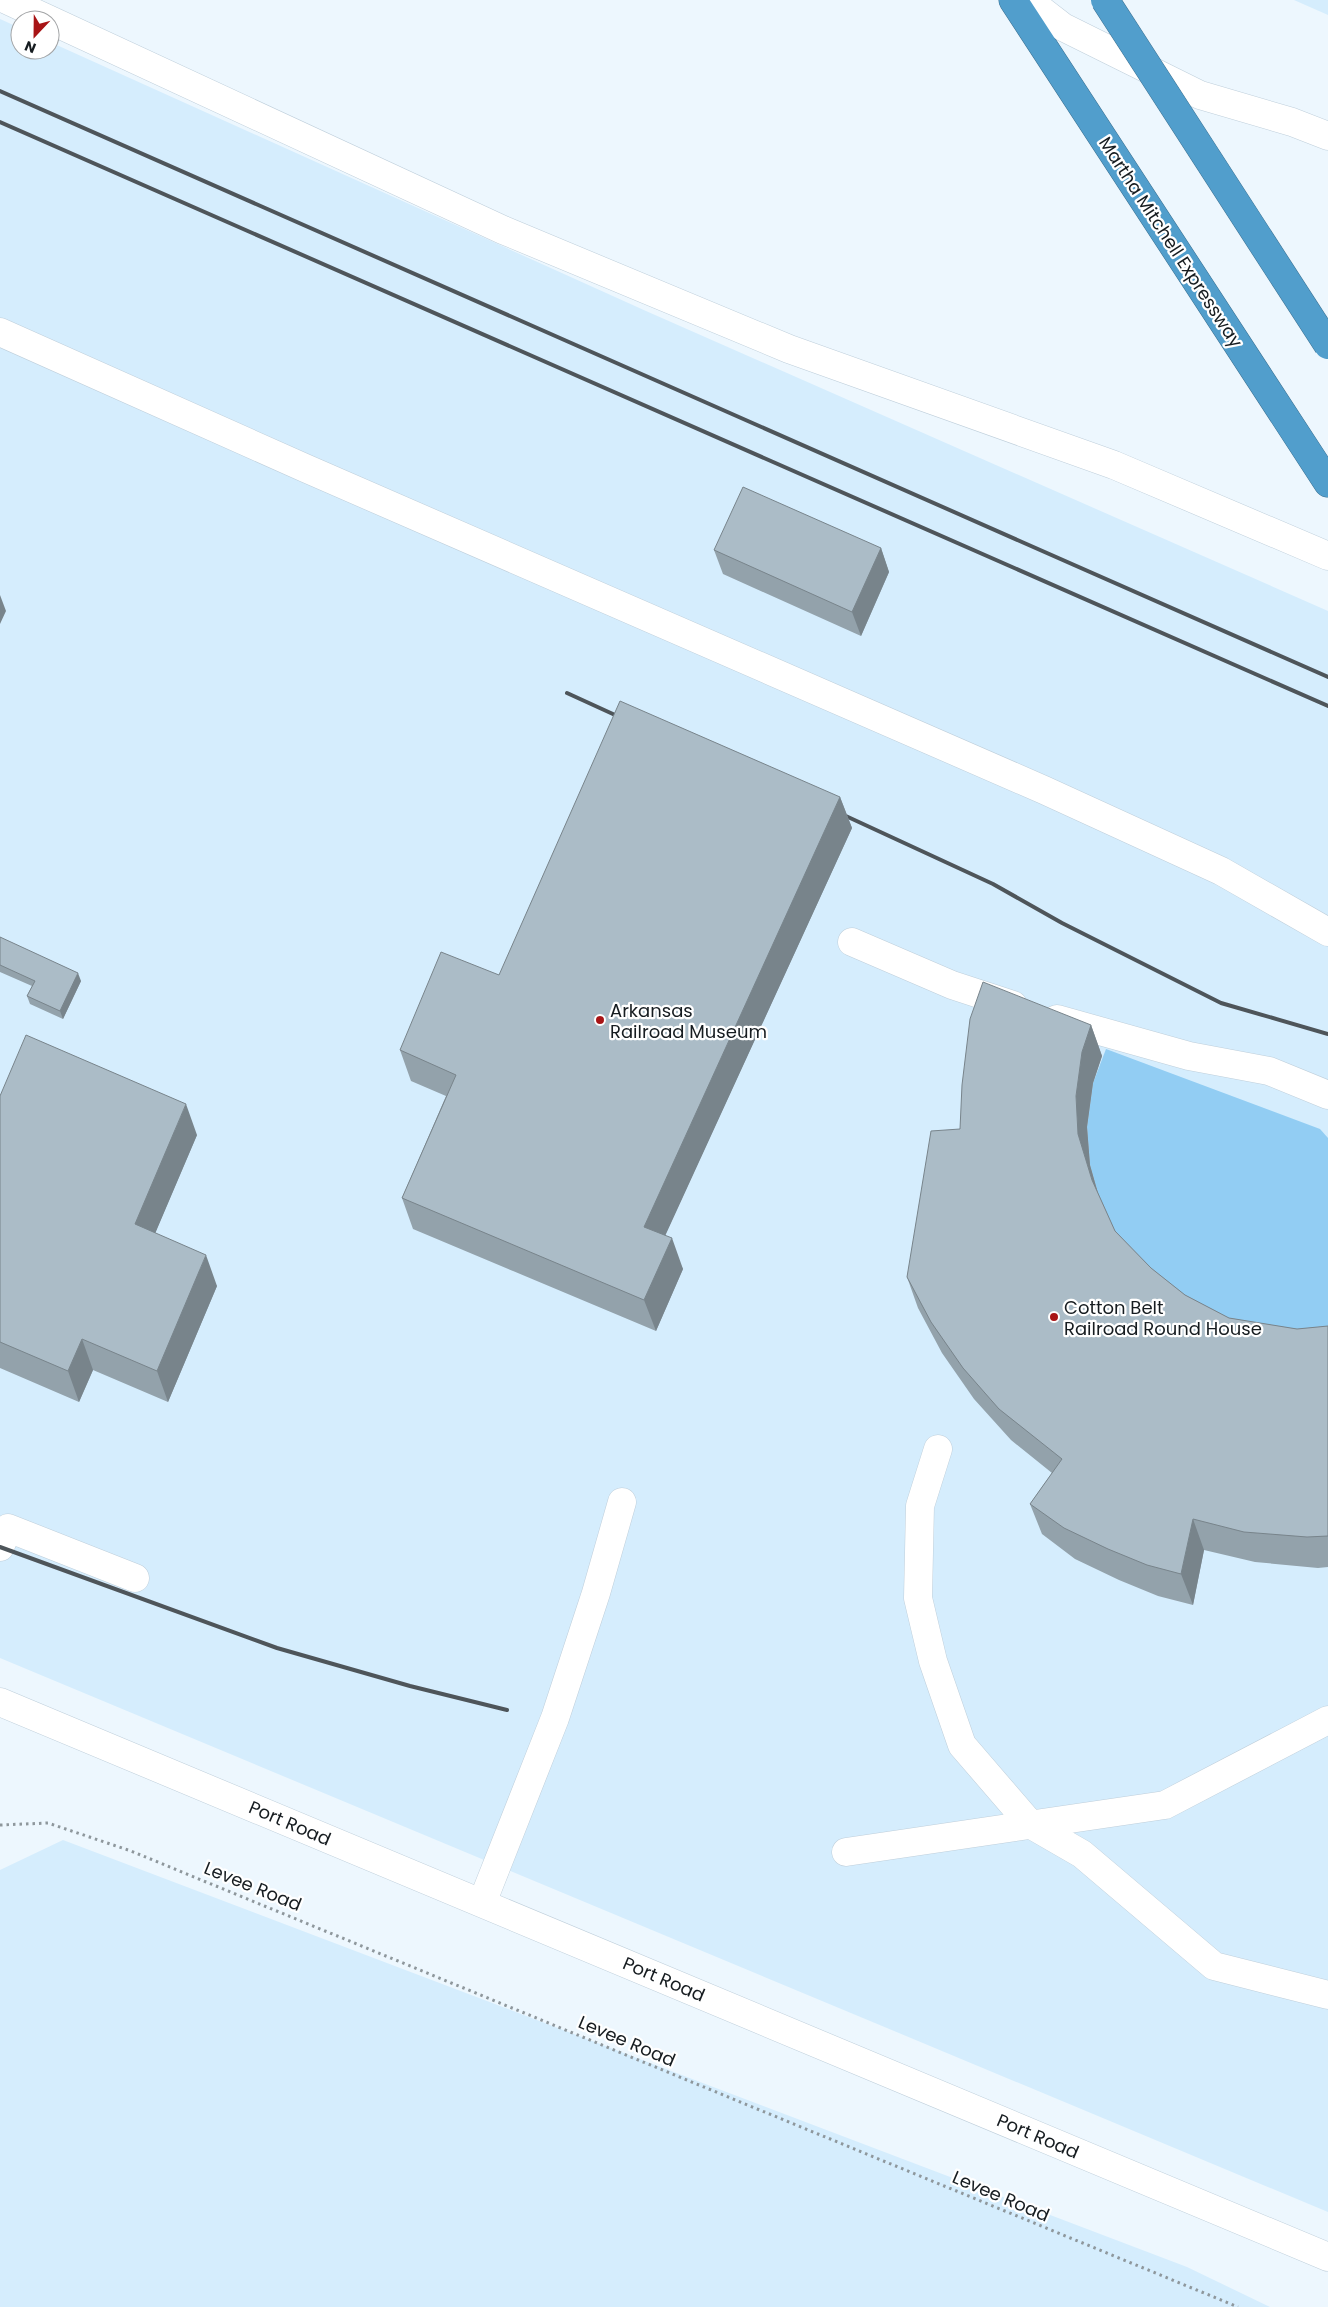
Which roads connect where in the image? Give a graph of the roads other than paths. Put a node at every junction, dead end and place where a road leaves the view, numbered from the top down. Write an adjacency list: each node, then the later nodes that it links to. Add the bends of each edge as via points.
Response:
1 (7, 0): 5 (street)
2 (1013, 0): 10 (highway, Martha Mitchell Expressway)
3 (1028, 0): 7 (street, via 1063,27 1200,95)
4 (1105, 0): 9 (highway, bridge)
5 (28, 10)
6 (60, 25): 11 (street, via 503,230 789,349 1114,465)
7 (1328, 136)
8 (0, 332): 12 (street, via 1062,798 1221,870)
9 (1328, 345)
10 (1328, 483)
11 (1328, 556)
12 (1328, 932)
13 (852, 942): 14 (street, via 952,985 1189,1056 1269,1071)
14 (1328, 1095)
15 (938, 1449): 21 (street, via 920,1506 918,1598 933,1661 962,1745)
16 (622, 1502): 23 (street, via 596,1593 554,1718)
17 (3, 1533): 18 (street)
18 (135, 1578)
19 (0, 1702): 23 (street, Port Road)
20 (1328, 1720): 21 (street, via 1165,1804)
21 (1030, 1824): 22 (street); 24 (street, via 1082,1854 1214,1966)
22 (846, 1852)
23 (482, 1903): 25 (street, Port Road)
24 (1328, 1995)
25 (1328, 2257)

